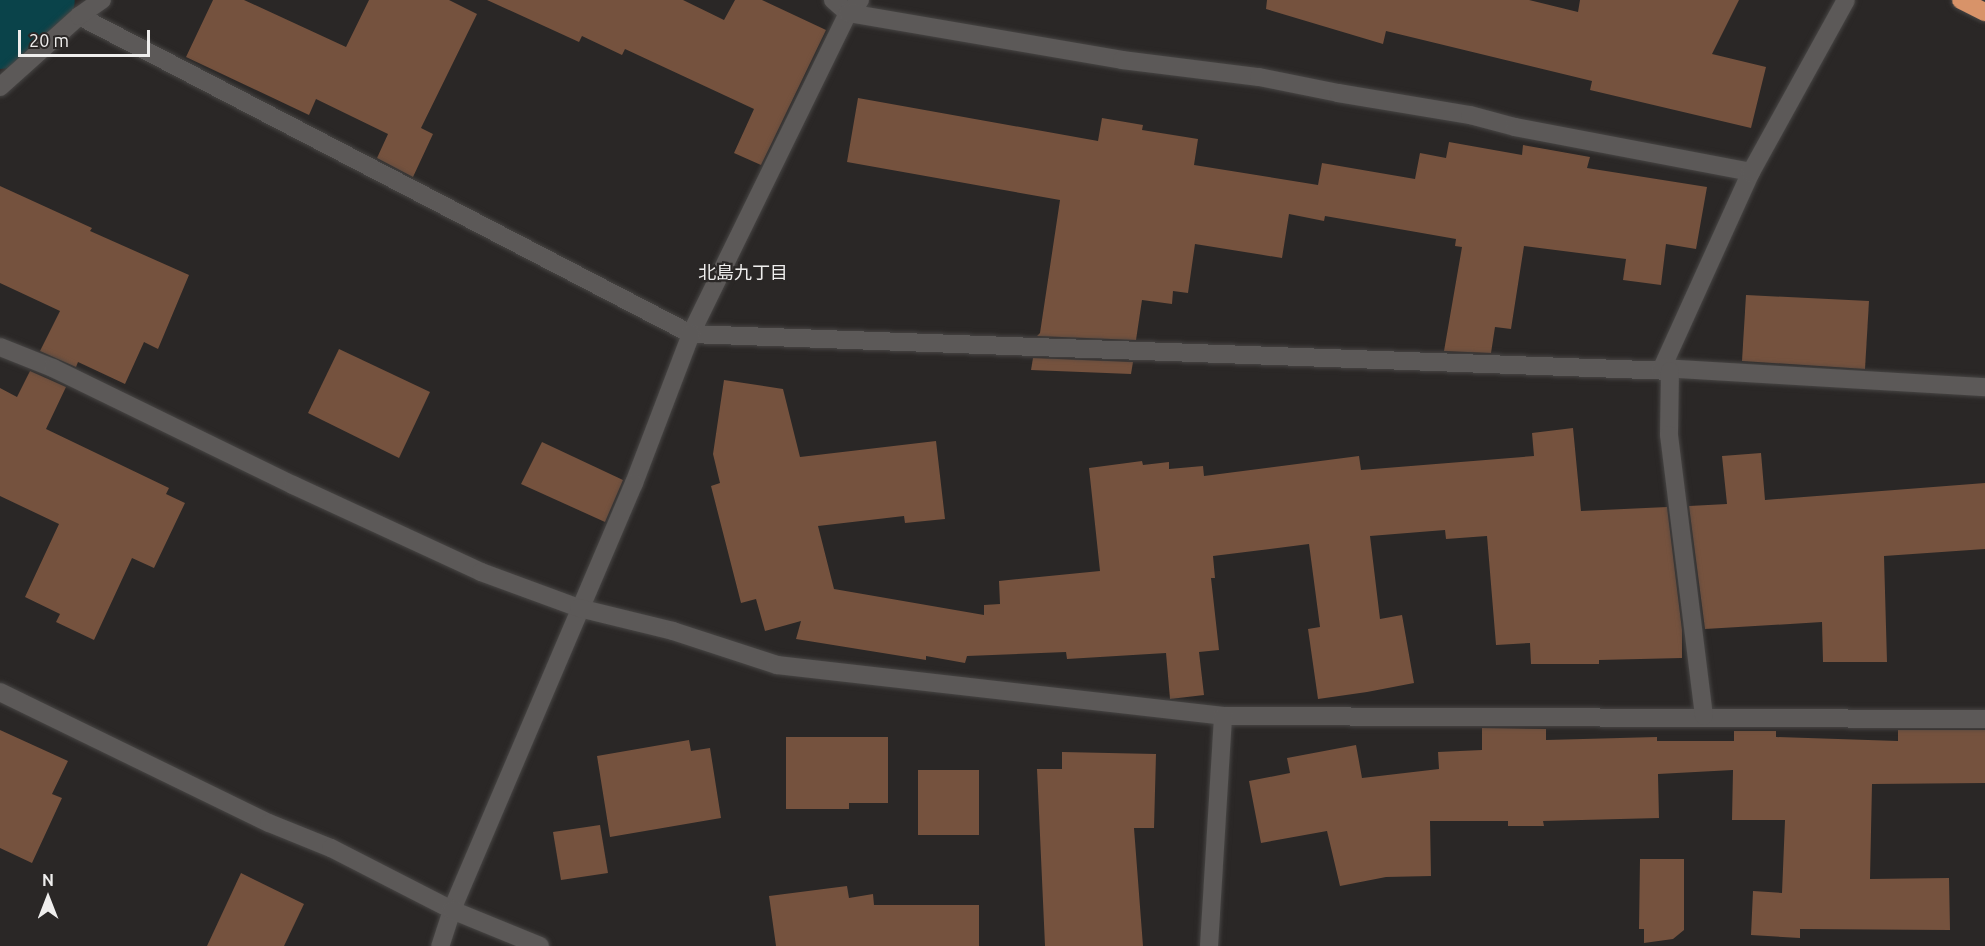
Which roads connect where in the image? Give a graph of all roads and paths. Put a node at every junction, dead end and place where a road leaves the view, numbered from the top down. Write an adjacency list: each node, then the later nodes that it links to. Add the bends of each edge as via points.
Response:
1 (102, 0): 7 (street)
2 (833, 0): 5 (street)
3 (1846, 0): 9 (street)
4 (1961, 0): 6 (highway)
5 (854, 6): 9 (street, via 1122,60 1259,77 1470,114 1515,127); 10 (street)
6 (1985, 12)
7 (79, 16): 8 (street); 10 (street)
8 (0, 87)
9 (1750, 172): 12 (street)
10 (691, 334): 12 (street); 14 (street, via 634,483)
11 (0, 346): 14 (street, via 424,547)
12 (1666, 370): 13 (street); 17 (street, via 1669,435)
13 (1985, 387)
14 (579, 608): 16 (street, via 673,631 777,665); 19 (street)
15 (0, 692): 19 (street, via 269,823 331,848)
16 (1223, 716): 17 (street); 22 (street)
17 (1704, 716): 18 (street)
18 (1985, 718)
19 (452, 910): 20 (street); 21 (street)
20 (440, 946)
21 (540, 946)
22 (1209, 946)

